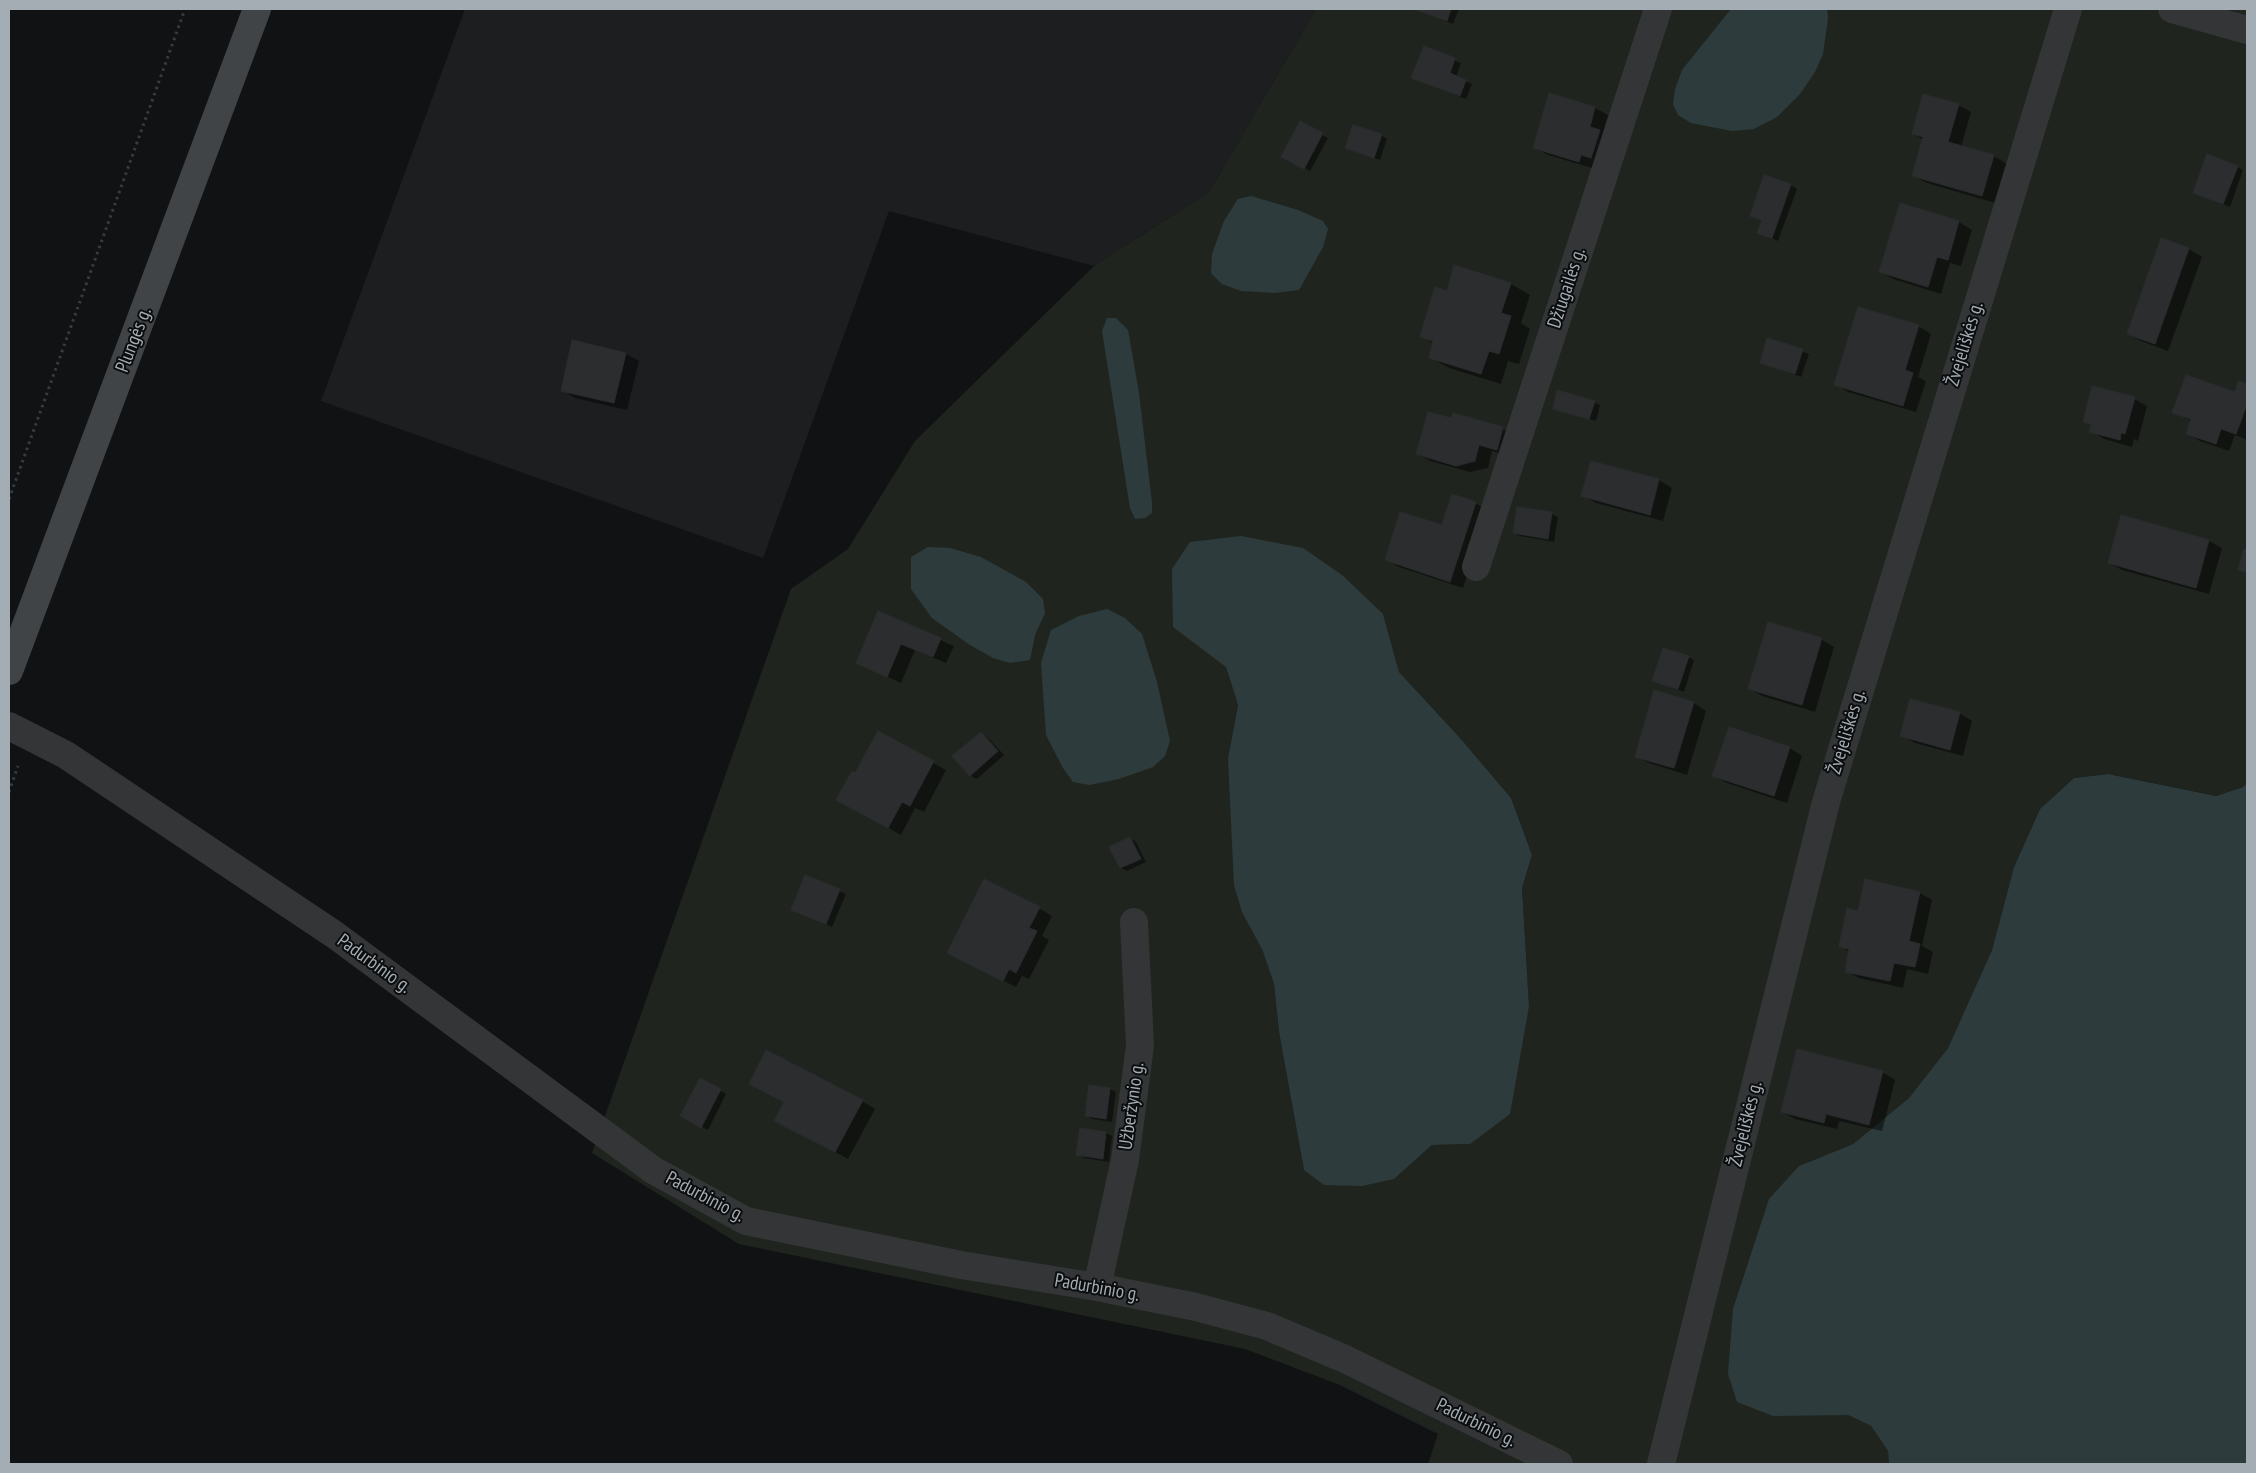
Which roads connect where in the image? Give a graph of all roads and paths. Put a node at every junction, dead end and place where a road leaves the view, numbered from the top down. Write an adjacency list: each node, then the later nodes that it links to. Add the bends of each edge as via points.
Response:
1 (184, 9): 7 (path)
2 (257, 9): 9 (main road, Plungės g.)
3 (1658, 9): 8 (street, Džiugailės g.)
4 (2068, 9): 14 (street, Žvejeliškės g., via 1826,802)
5 (2172, 9): 6 (street)
6 (2247, 30)
7 (9, 499)
8 (1476, 567)
9 (9, 671)
10 (9, 726): 12 (street, Padurbinio g., via 66,755 335,935 653,1170 746,1221 961,1265)
11 (1134, 922): 12 (street, Užberžynio g., via 1140,1046 1125,1160)
12 (1097, 1287): 13 (street, Padurbinio g., via 1196,1307 1267,1326 1345,1359)
13 (1559, 1464)
14 (1661, 1464)

